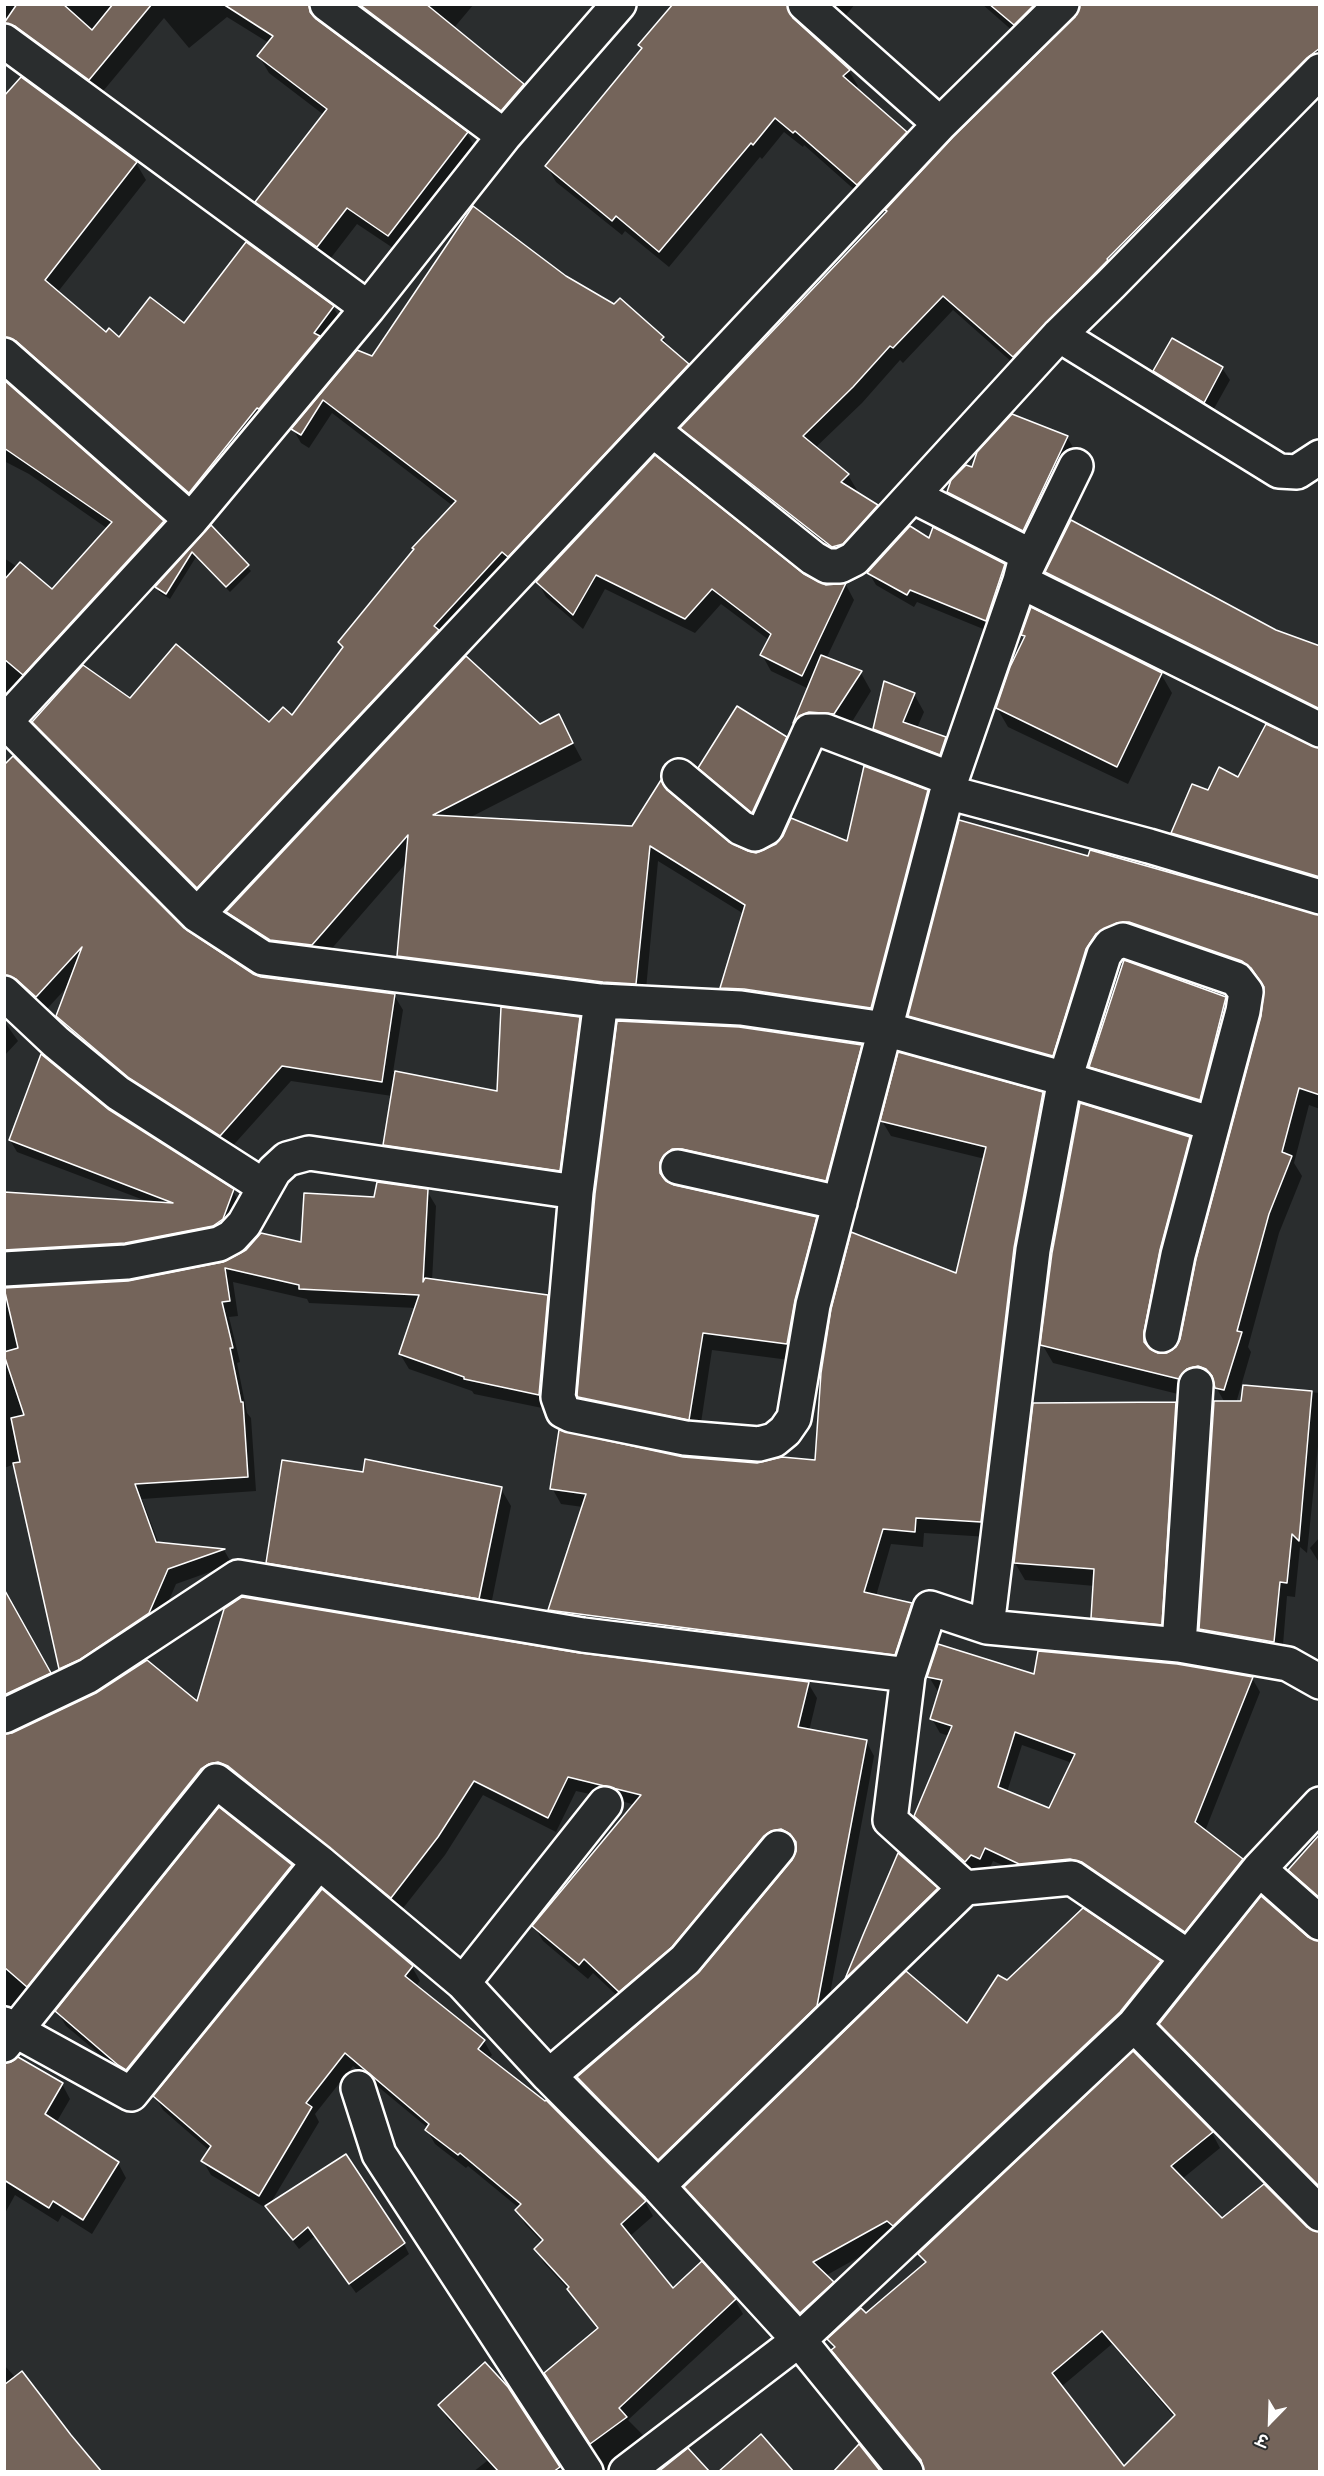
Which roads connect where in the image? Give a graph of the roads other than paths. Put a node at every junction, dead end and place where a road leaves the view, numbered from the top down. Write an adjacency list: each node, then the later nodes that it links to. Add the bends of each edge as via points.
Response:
1 (327, 4): 8 (street)
2 (619, 4): 8 (street)
3 (805, 4): 7 (street)
4 (1062, 4): 7 (street)
5 (4, 41): 9 (street)
6 (1320, 71): 10 (street)
7 (940, 124): 12 (street)
8 (504, 136): 9 (street)
9 (368, 308): 16 (street)
10 (1059, 335): 13 (street, via 1279,471 1297,472); 15 (street)
11 (4, 354): 16 (street)
12 (653, 430): 15 (street, via 827,566 854,560); 23 (street)
13 (1320, 457)
14 (1076, 466): 17 (street)
15 (913, 496): 17 (street, via 1027,554)
16 (191, 519): 18 (street)
17 (1020, 581): 19 (street); 21 (street)
18 (5, 722): 23 (street)
19 (1320, 730)
20 (679, 776): 21 (street, via 741,828 755,834 766,828 810,731 825,731)
21 (949, 786): 22 (street); 26 (street)
22 (1320, 897)
23 (197, 915): 25 (street, via 263,958)
24 (4, 993): 30 (street, via 118,1093)
25 (601, 1001): 26 (street, via 741,1008); 31 (street)
26 (885, 1029): 27 (street); 32 (street)
27 (1065, 1079): 28 (street); 28 (street, via 1104,955 1110,945 1123,940 1236,979 1246,992); 36 (street, via 1033,1250)
28 (1213, 1124): 34 (street, via 1178,1255)
29 (678, 1167): 32 (street)
30 (265, 1187): 31 (street, via 287,1159 309,1153); 33 (street, via 244,1224 219,1244 127,1262)
31 (576, 1192): 32 (street, via 558,1397 563,1411 685,1438 759,1444 774,1440 794,1418 813,1305)
32 (840, 1203)
33 (4, 1269)
34 (1162, 1335)
35 (1196, 1385): 37 (street)
36 (987, 1627): 37 (street); 38 (street, via 930,1608)
37 (1179, 1645): 39 (street, via 1288,1664)
38 (908, 1675): 40 (street, via 583,1635 238,1577 88,1676); 46 (street, via 890,1820)
39 (1320, 1682)
40 (4, 1716)
41 (605, 1804): 49 (street)
42 (1320, 1804): 45 (street)
43 (778, 1848): 52 (street, via 685,1960)
44 (319, 1862): 49 (street); 51 (street, via 131,2094); 51 (street, via 216,1781)
45 (1259, 1869): 47 (street); 48 (street)
46 (965, 1888): 48 (street, via 1072,1878); 54 (street)
47 (1320, 1923)
48 (1188, 1957): 50 (street)
49 (462, 1983): 52 (street)
50 (1134, 2025): 55 (street); 56 (street)
51 (8, 2033)
52 (549, 2076): 54 (street)
53 (358, 2088): 57 (street, via 379,2154)
54 (658, 2186): 56 (street)
55 (1320, 2214)
56 (799, 2340): 58 (street); 59 (street)
57 (586, 2472)
58 (626, 2472)
59 (906, 2472)

